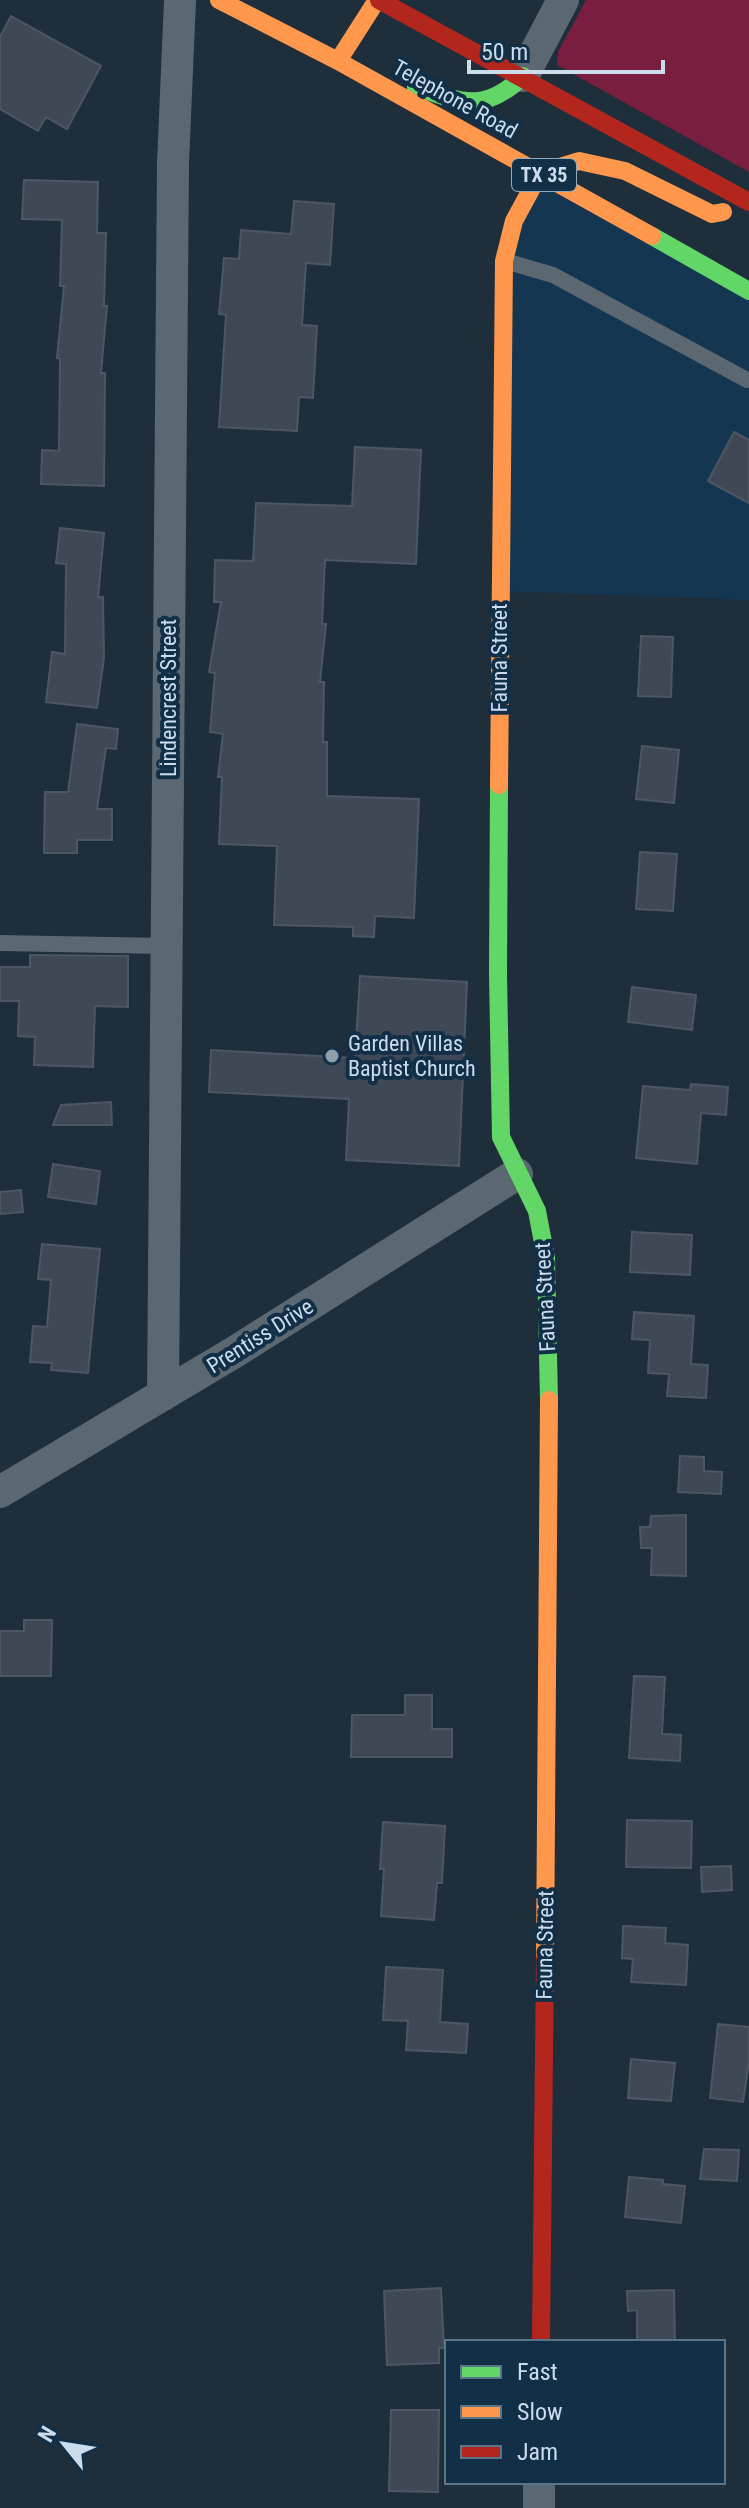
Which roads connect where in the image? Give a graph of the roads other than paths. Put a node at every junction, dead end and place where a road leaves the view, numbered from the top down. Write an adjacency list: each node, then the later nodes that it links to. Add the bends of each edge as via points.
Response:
1 (180, 0): 13 (street, Lindencrest Street, via 173,163)
2 (219, 0): 5 (street, Telephone Road / TX 35)
3 (378, 0): 5 (street); 6 (street)
4 (563, 0): 6 (street)
5 (338, 61): 6 (street, via 459,101 483,103 506,94); 7 (street, Telephone Road / TX 35)
6 (523, 76): 8 (street)
7 (540, 173): 8 (street, via 579,161 625,171 712,214); 9 (street, Fauna Street, via 514,221); 10 (street, Telephone Road / TX 35)
8 (749, 204)
9 (504, 261): 11 (lane, via 553,275); 14 (street, Fauna Street, via 499,1004 501,1137)
10 (749, 291)
11 (747, 380)
12 (0, 943): 13 (lane)
13 (165, 946): 15 (street, Lindencrest Street)
14 (517, 1174): 15 (street, Prentiss Drive); 17 (street, Fauna Street, via 537,1211 546,1258 550,1426)
15 (163, 1395): 16 (street, Prentiss Drive)
16 (0, 1492)
17 (541, 2340)
18 (539, 2484): 19 (street)
19 (539, 2508)

